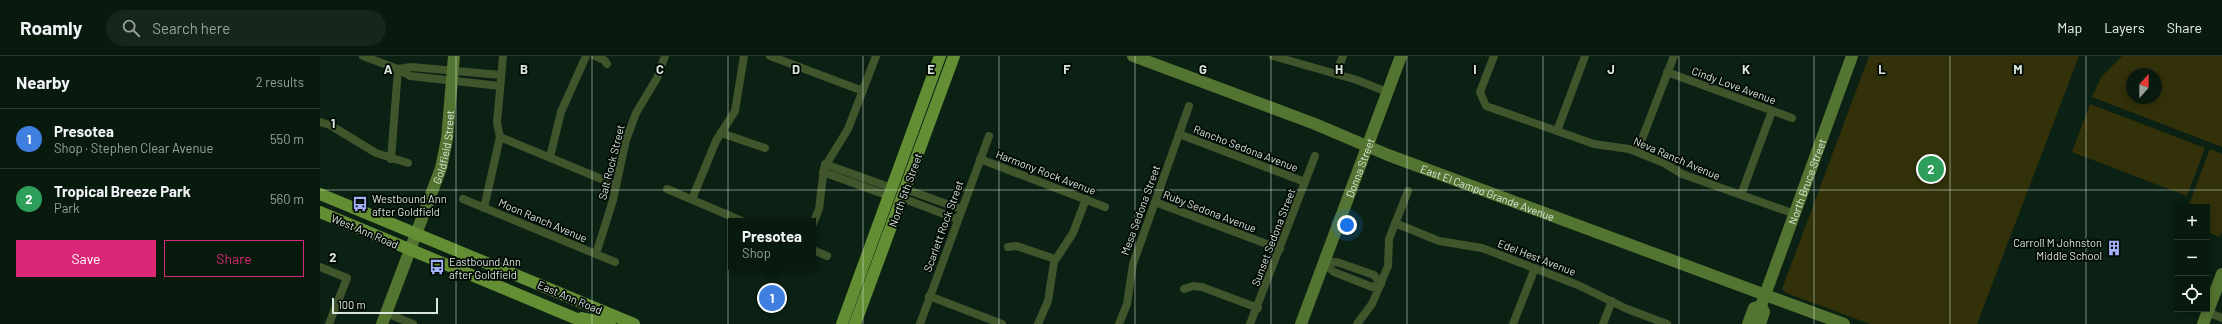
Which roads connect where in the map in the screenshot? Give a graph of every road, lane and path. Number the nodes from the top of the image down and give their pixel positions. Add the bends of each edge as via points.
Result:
1 (363, 56) edge
2 (454, 56) edge
3 (503, 56) edge
4 (586, 56) edge
5 (595, 56) edge
6 (665, 56) edge
7 (744, 56) edge
8 (770, 56) edge
9 (876, 56) edge
10 (940, 56) edge
11 (954, 56) edge
12 (1133, 56) edge
13 (1273, 56) edge
14 (1343, 56) edge
15 (1401, 56) edge
16 (1494, 56) edge
17 (1585, 56) edge
18 (1674, 56) edge
19 (1852, 56) edge
20 (607, 64) dead end
21 (398, 69) junction
22 (1667, 72) junction
23 (1336, 74) junction
24 (501, 75) junction
25 (452, 76) junction
26 (500, 86) junction
27 (863, 91) junction
28 (1387, 92) junction
29 (1189, 106) dead end
30 (1772, 111) junction
31 (1792, 118) dead end
32 (320, 122) edge
33 (1557, 131) junction
34 (721, 133) junction
35 (1179, 134) junction
36 (989, 136) dead end
37 (500, 137) junction
38 (1367, 146) junction
39 (765, 148) dead end
40 (905, 152) junction
41 (1637, 152) junction
42 (1315, 156) dead end
43 (550, 157) junction
44 (391, 159) junction
45 (980, 159) junction
46 (408, 163) dead end
47 (824, 168) junction
48 (1305, 182) junction
49 (616, 185) junction
50 (667, 189) dead end
51 (1408, 191) dead end
52 (891, 192) junction
53 (320, 194) edge
54 (903, 194) junction
55 (1741, 195) junction
56 (463, 199) dead end
57 (692, 199) junction
58 (1086, 199) junction
59 (1155, 202) junction
60 (1105, 207) dead end
61 (484, 208) junction
62 (961, 209) junction
63 (320, 212) edge
64 (1795, 214) junction
65 (735, 218) edge
66 (815, 218) edge
67 (957, 219) junction
68 (1395, 223) junction
69 (417, 234) junction
70 (887, 239) junction
71 (1008, 247) dead end
72 (1280, 249) junction
73 (410, 250) junction
74 (816, 251) edge
75 (596, 254) junction
76 (827, 256) dead end
77 (1055, 259) junction
78 (616, 262) dead end
79 (1323, 263) junction
80 (320, 267) edge
81 (1534, 268) junction
82 (2222, 274) edge
83 (1381, 284) junction
84 (1184, 289) dead end
85 (1766, 294) junction
86 (929, 296) junction
87 (1612, 301) junction
88 (1761, 306) junction
89 (2210, 307) edge
90 (1258, 308) junction
91 (2208, 312) joint
92 (569, 316) junction
93 (384, 318) edge
94 (2222, 318) edge
95 (614, 322) edge
96 (329, 324) edge
97 (413, 324) edge
98 (589, 324) edge
99 (634, 324) edge
100 (842, 324) edge
101 (855, 324) edge
102 (920, 324) edge
103 (1002, 324) edge
104 (1038, 324) edge
105 (1119, 324) edge
106 (1250, 324) edge
107 (1300, 324) edge
108 (1357, 324) edge
109 (1513, 324) edge
110 (1603, 324) edge
111 (1667, 324) edge
112 (1748, 324) edge
113 (1760, 324) edge
114 (1844, 324) edge
115 (2203, 324) edge

1 - 21 street
2 - 25 street, Goldfield Street
3 - 24 street
4 - 43 street via 561,112
5 - 20 street
6 - 49 street, Salt Rock Street via 657,78 636,113 626,140
7 - 34 street via 735,111
8 - 27 street
9 - 27 street
10 - 40 main road, North 5th Street
11 - 54 main road, North 5th Street
12 - 38 street, East El Campo Grande Avenue
13 - 23 street
14 - 23 street
15 - 28 street, Donna Street
16 - 33 street, Neva Ranch Avenue via 1480,92 1486,106
17 - 33 street
18 - 22 street
19 - 64 street, North Bruce Street
21 - 25 street via 410,76
21 - 44 street
22 - 30 street, Cindy Love Avenue
22 - 41 street
23 - 28 street
24 - 25 street
24 - 26 street
25 - 26 street
25 - 69 street, Goldfield Street via 447,139 441,168
26 - 37 street via 497,123
27 - 47 street via 848,129
28 - 38 street, Donna Street
29 - 35 street, Mesa Sedona Street
30 - 31 street, Cindy Love Avenue
30 - 55 street
32 - 44 street
33 - 41 street, Neva Ranch Avenue via 1594,144 1623,147
34 - 39 street
34 - 57 street
35 - 48 street, Rancho Sedona Avenue
35 - 59 street, Mesa Sedona Street
36 - 45 street, Scarlett Rock Street
37 - 43 street
37 - 61 street
38 - 79 street, Donna Street
38 - 85 street, East El Campo Grande Avenue
40 - 52 main road, North 5th Street
40 - 54 main road via 900,188
41 - 55 street, Neva Ranch Avenue via 1682,174
42 - 48 street, Sunset Sedona Street
43 - 49 street
44 - 46 street
45 - 58 street, Harmony Rock Avenue
45 - 62 street, Scarlett Rock Street
47 - 52 street
47 - 66 street via 819,209
48 - 72 street, Sunset Sedona Street
49 - 75 street, Salt Rock Street
50 - 57 street
51 - 68 street
52 - 70 main road
52 - 100 main road, North 5th Street
53 - 69 main road, West Ann Road
54 - 62 street
54 - 67 street
54 - 70 main road, North 5th Street
55 - 64 street, Neva Ranch Avenue
56 - 61 street, Moon Ranch Avenue
57 - 65 street
58 - 60 street, Harmony Rock Avenue
58 - 77 street via 1073,233
59 - 72 street, Ruby Sedona Avenue
59 - 105 street, Mesa Sedona Street via 1130,271 1127,304
61 - 75 street, Moon Ranch Avenue
62 - 67 street, Scarlett Rock Street
63 - 73 main road, West Ann Road
64 - 85 street, North Bruce Street
67 - 86 street, Scarlett Rock Street
68 - 81 street, Edel Hest Avenue via 1439,241 1482,248
68 - 83 street via 1388,239 1388,266
69 - 73 street, Goldfield Street
69 - 95 main road, East Ann Road
70 - 101 main road, North 5th Street
71 - 77 street via 1017,246
72 - 90 street, Sunset Sedona Street
73 - 92 main road, East Ann Road
73 - 93 street, Goldfield Street
74 - 76 street
75 - 78 street, Moon Ranch Avenue
77 - 104 street via 1048,301
79 - 83 street via 1337,262 1372,274
79 - 83 street via 1334,272 1372,287
79 - 107 street, Donna Street
80 - 96 street via 347,278
81 - 87 street, Edel Hest Avenue
81 - 109 street
82 - 89 street
83 - 108 street via 1372,304
84 - 90 street via 1202,287
85 - 88 street, North Bruce Street
85 - 114 street, East El Campo Grande Avenue
86 - 102 street, Scarlett Rock Street
86 - 103 street
87 - 110 street
87 - 111 street, Edel Hest Avenue
88 - 112 street, North Bruce Street via 1754,308
88 - 113 street, North Bruce Street via 1764,312
90 - 106 street, Sunset Sedona Street
91 - 94 street
91 - 115 street
92 - 95 main road
92 - 98 main road, East Ann Road
93 - 97 street
95 - 99 main road, East Ann Road

